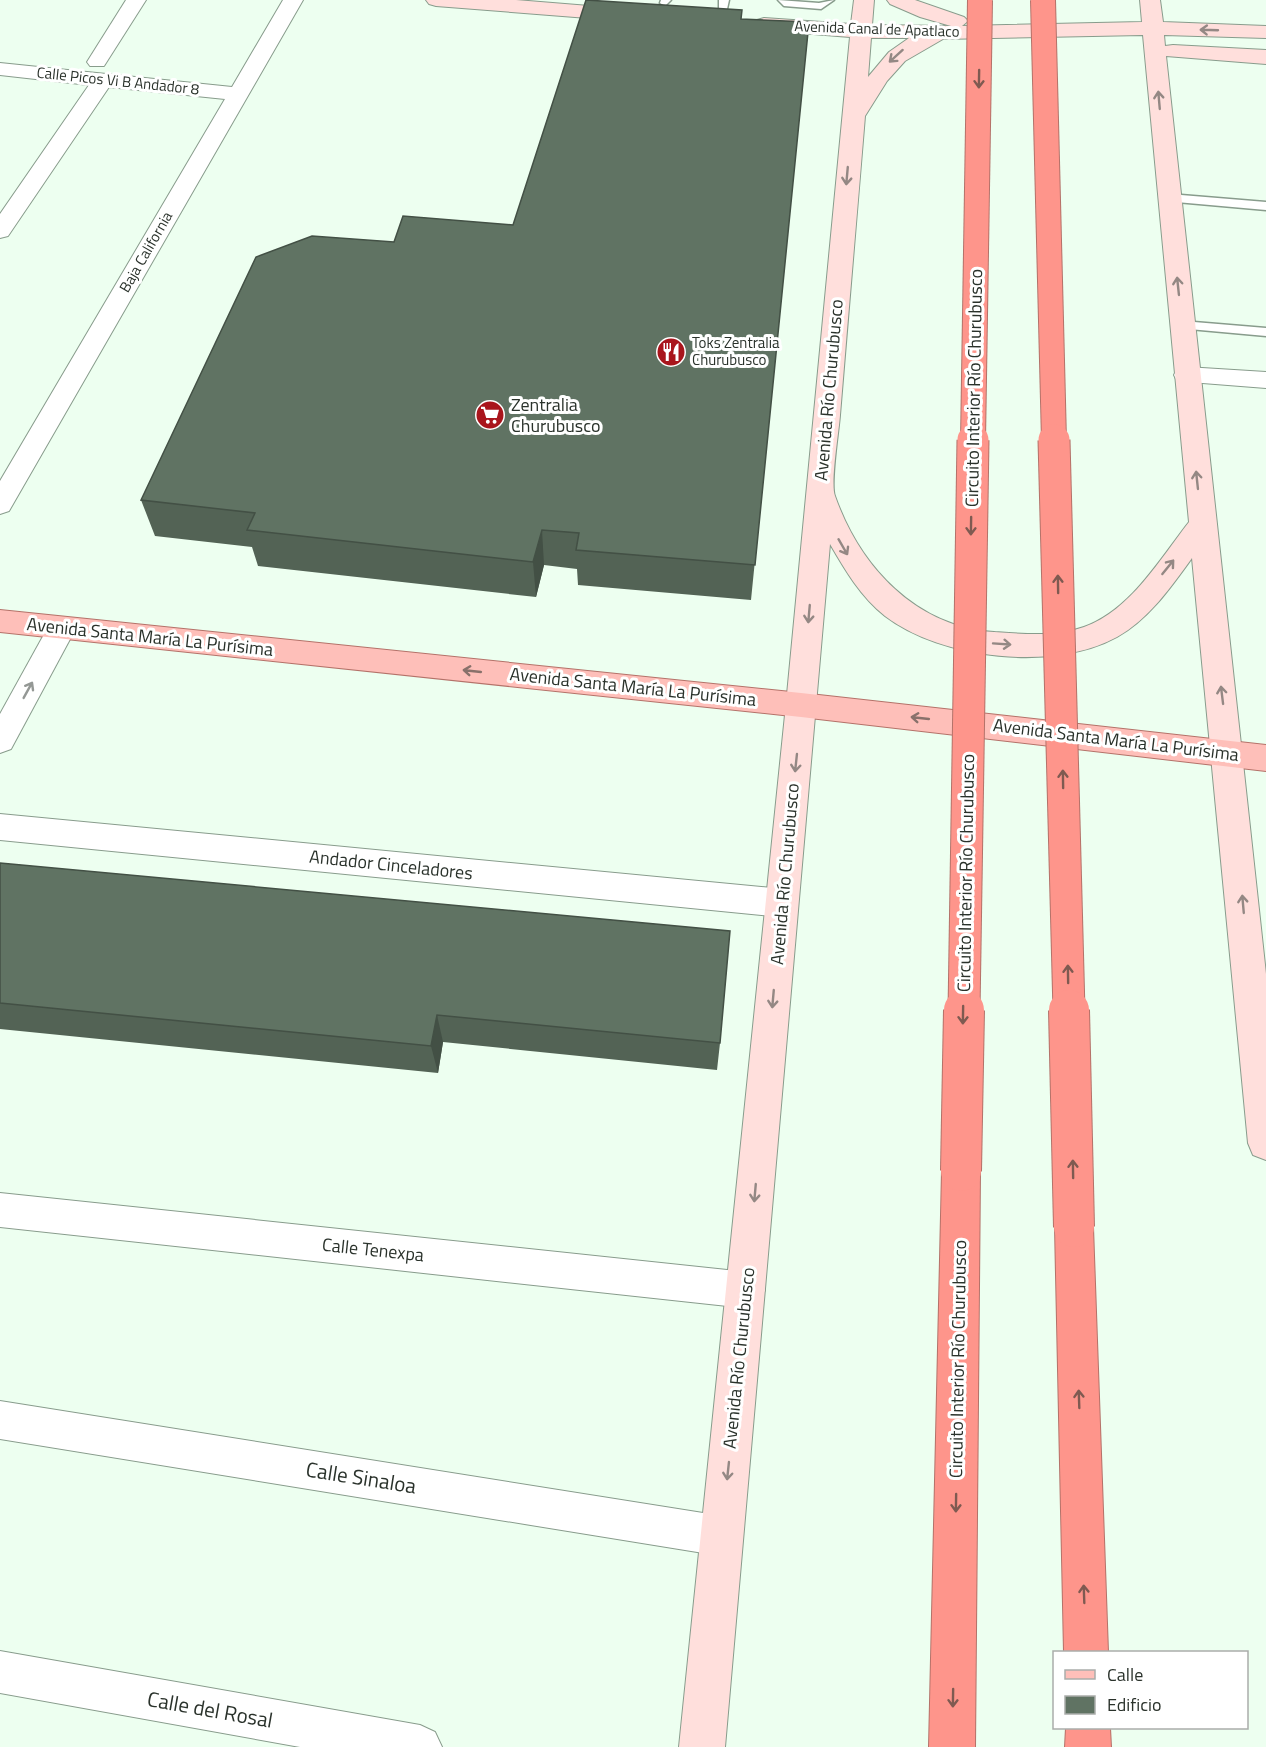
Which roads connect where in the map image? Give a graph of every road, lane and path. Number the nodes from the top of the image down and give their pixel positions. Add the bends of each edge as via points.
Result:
1 (136, 0) edge
2 (293, 0) edge
3 (436, 0) edge
4 (783, 0) edge
5 (829, 0) edge
6 (864, 0) edge
7 (897, 0) edge
8 (980, 0) edge
9 (1043, 0) edge
10 (668, 7) edge
11 (727, 14) edge
12 (1152, 25) edge
13 (860, 31) junction
14 (948, 32) junction
15 (1266, 32) edge
16 (1266, 57) edge
17 (0, 69) edge
18 (100, 71) junction
19 (237, 94) junction
20 (853, 118) junction
21 (1169, 198) junction
22 (1266, 206) edge
23 (0, 231) edge
24 (1182, 325) junction
25 (1266, 332) edge
26 (1186, 375) junction
27 (1266, 380) edge
28 (820, 493) junction
29 (0, 504) edge
30 (1202, 525) junction
31 (0, 621) edge
32 (62, 628) junction
33 (801, 705) junction
34 (0, 741) edge
35 (1228, 753) junction
36 (1266, 758) edge
37 (0, 827) edge
38 (782, 903) junction
39 (1256, 946) edge
40 (1266, 1143) edge
41 (0, 1210) edge
42 (746, 1290) junction
43 (0, 1420) edge
44 (722, 1536) junction
45 (1086, 1651) edge
46 (0, 1672) edge
47 (1088, 1729) edge
48 (420, 1747) edge
49 (702, 1747) edge
50 (952, 1747) edge
51 (1089, 1747) edge

1 - 18 street
2 - 19 street, Baja California
3 - 10 main road
4 - 5 lane via 821,6
6 - 13 main road, Avenida Río Churubusco
7 - 12 main road via 927,13 969,22
8 -> 50 highway, Circuito Interior Río Churubusco, bridge
45 -> 9 highway, bridge
11 - 13 main road, Avenida Canal de Apatlaco
12 - 14 main road, Avenida Canal de Apatlaco
15 -> 12 main road, Avenida Canal de Apatlaco
12 - 16 main road, Avenida Canal de Apatlaco
21 -> 12 main road
13 - 14 main road, Avenida Canal de Apatlaco
13 - 20 main road, Avenida Río Churubusco
14 -> 20 main road via 918,42 895,56
17 - 18 street, Calle Picos Vi B Andador 8
18 - 19 street, Calle Picos Vi B Andador 8
18 - 23 street
19 - 29 street, Baja California
20 -> 28 main road, Avenida Río Churubusco
21 - 22 lane
24 -> 21 main road
24 - 25 lane
24 - 26 main road
26 - 27 street
30 -> 26 main road
28 -> 30 main road via 850,559 888,603 936,630 990,643 1057,643 1105,630 1137,604
28 -> 33 main road, Avenida Río Churubusco
35 -> 30 main road
31 - 32 main road, Avenida Santa María La Purísima
33 -> 32 main road, Avenida Santa María La Purísima
34 -> 32 street
35 -> 33 main road, Avenida Santa María La Purísima
33 -> 38 main road, Avenida Río Churubusco
35 - 36 main road, Avenida Santa María La Purísima
39 -> 35 main road
37 - 38 street, Andador Cinceladores
38 -> 42 main road, Avenida Río Churubusco
39 - 40 main road
41 - 42 street, Calle Tenexpa
42 -> 44 main road, Avenida Río Churubusco
43 - 44 street, Calle Sinaloa
44 - 49 main road, Avenida Río Churubusco
46 - 48 street, Calle del Rosal
47 - 51 highway

